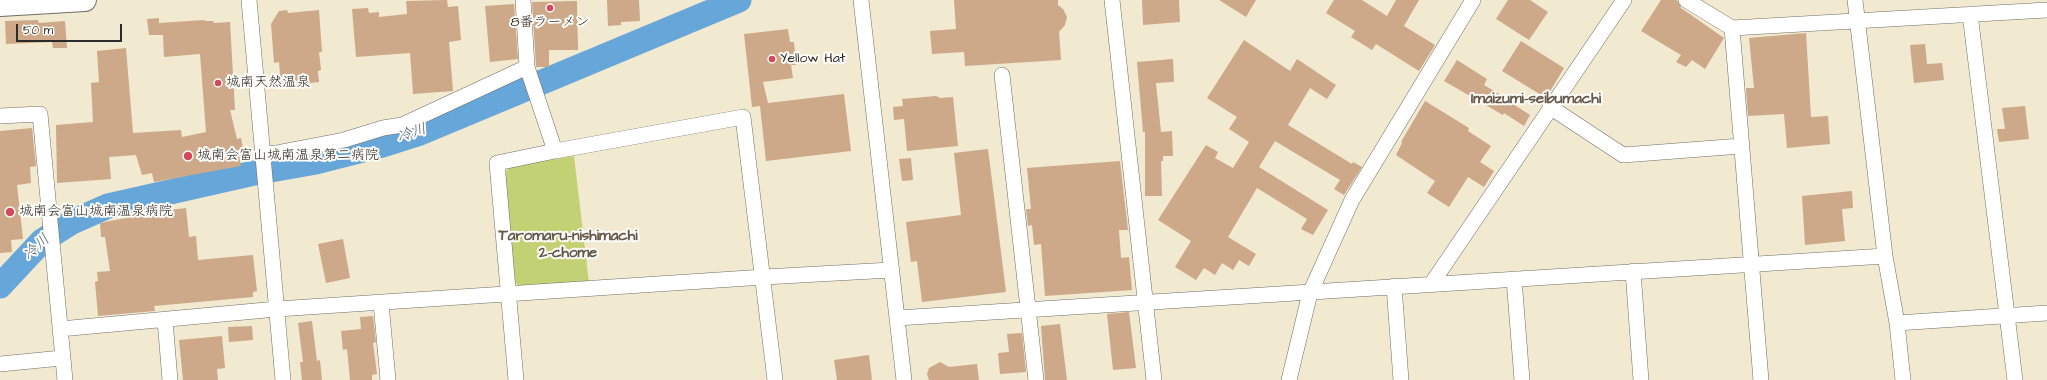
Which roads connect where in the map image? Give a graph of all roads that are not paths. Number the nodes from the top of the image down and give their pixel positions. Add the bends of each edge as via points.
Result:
1 (85, 0) edge
2 (249, 0) edge
3 (523, 0) edge
4 (861, 0) edge
5 (1112, 0) edge
6 (1473, 0) edge
7 (1624, 0) edge
8 (1686, 0) edge
9 (1855, 0) edge
10 (0, 5) edge
11 (2047, 10) edge
12 (1970, 14) junction
13 (1858, 21) junction
14 (1732, 28) junction
15 (527, 67) junction
16 (1002, 75) dead end
17 (1550, 107) junction
18 (0, 116) edge
19 (1741, 146) junction
20 (556, 151) junction
21 (263, 159) junction
22 (1885, 256) junction
23 (1752, 264) junction
24 (891, 270) junction
25 (1633, 271) junction
26 (764, 277) junction
27 (1514, 279) junction
28 (1432, 283) junction
29 (1394, 286) junction
30 (1310, 293) junction
31 (509, 294) junction
32 (1146, 302) junction
33 (381, 303) junction
34 (276, 309) junction
35 (1029, 310) junction
36 (2047, 313) edge
37 (2007, 315) junction
38 (897, 318) junction
39 (165, 320) junction
40 (1897, 323) junction
41 (60, 329) junction
42 (62, 358) junction
43 (0, 364) edge
44 (65, 380) edge
45 (170, 380) edge
46 (283, 380) edge
47 (388, 380) edge
48 (516, 380) edge
49 (775, 380) edge
50 (904, 380) edge
51 (1036, 380) edge
52 (1154, 380) edge
53 (1289, 380) edge
54 (1401, 380) edge
55 (1522, 380) edge
56 (1641, 380) edge
57 (1761, 380) edge
58 (1903, 380) edge
59 (2015, 380) edge

1 - 10 highway
2 - 21 street
3 - 15 street
4 - 24 street
5 - 32 street
6 - 30 street via 1352,200
7 - 17 street
8 - 14 street
9 - 13 street
11 - 12 street
12 - 13 street
12 - 37 street
13 - 14 street
13 - 22 street
14 - 19 street
15 - 20 street
15 - 21 street via 402,125 344,140 276,153
16 - 35 street
17 - 19 street via 1623,155
17 - 28 street
18 - 41 street via 40,114
19 - 23 street
20 - 26 street via 743,117
20 - 31 street via 497,163
21 - 34 street
22 - 23 street
22 - 40 street
23 - 25 street
23 - 57 street
24 - 26 street
24 - 38 street
25 - 27 street
25 - 56 street
26 - 31 street
26 - 49 street
27 - 28 street
27 - 55 street
28 - 29 street
29 - 30 street
29 - 54 street
30 - 32 street
30 - 53 street
31 - 33 street
31 - 48 street
32 - 35 street
32 - 52 street
33 - 34 street
33 - 47 street
34 - 39 street
34 - 46 street
35 - 38 street
35 - 51 street
36 - 37 street
37 - 40 street
37 - 59 street
38 - 50 street
39 - 41 street
39 - 45 street
40 - 58 street
41 - 42 street
42 - 43 street
42 - 44 street

